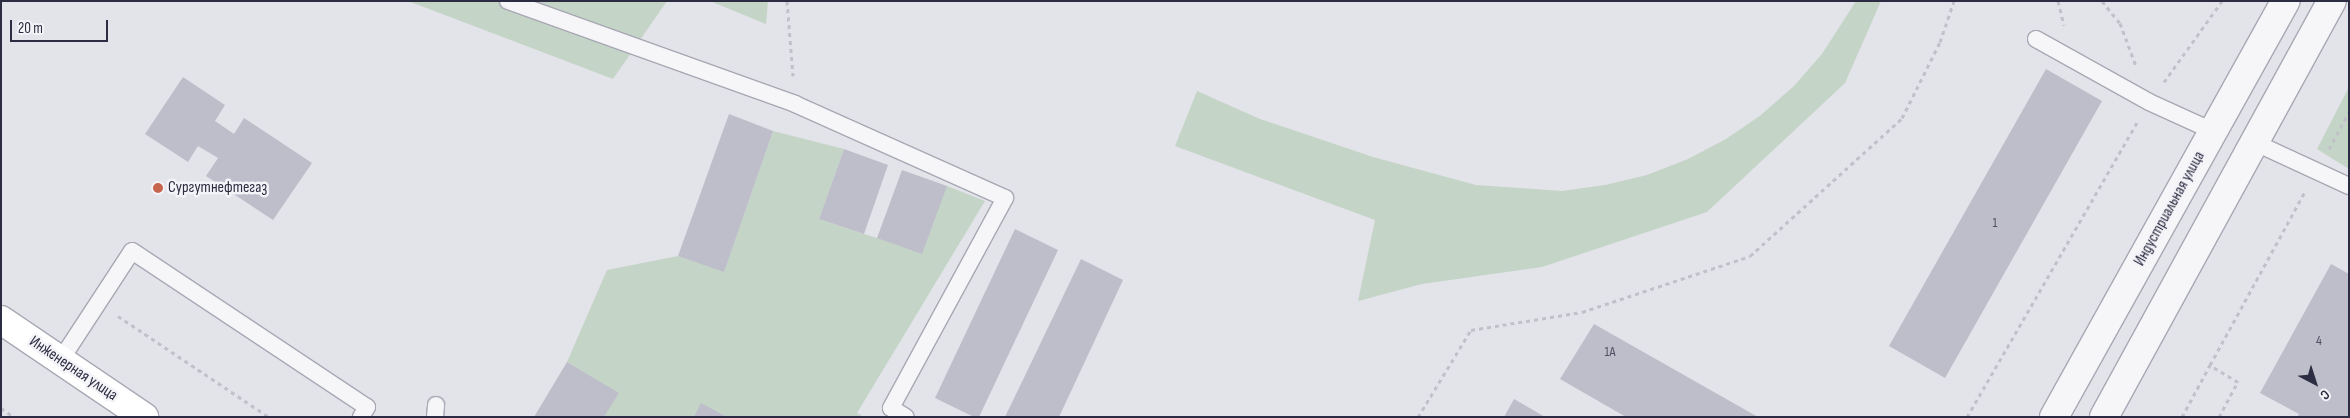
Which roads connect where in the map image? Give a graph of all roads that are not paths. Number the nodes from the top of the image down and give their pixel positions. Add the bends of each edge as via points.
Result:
1 (508, 1) edge
2 (2286, 1) edge
3 (2332, 1) edge
4 (2036, 39) dead end
5 (2213, 131) junction
6 (2256, 143) junction
7 (2349, 186) edge
8 (1, 320) edge
9 (60, 361) junction
10 (144, 417) edge
11 (361, 417) edge
12 (906, 417) edge
13 (2054, 417) edge
14 (2104, 417) edge

1 - 12 lane via 795,104 1005,198 891,408
2 - 5 street, Индустриальная улица
3 - 6 street
4 - 5 lane via 2149,102
5 - 13 street, Индустриальная улица
6 - 7 lane
6 - 14 street
8 - 9 main road, Инженерная улица
9 - 10 main road, Инженерная улица
9 - 11 lane via 132,251 367,407

